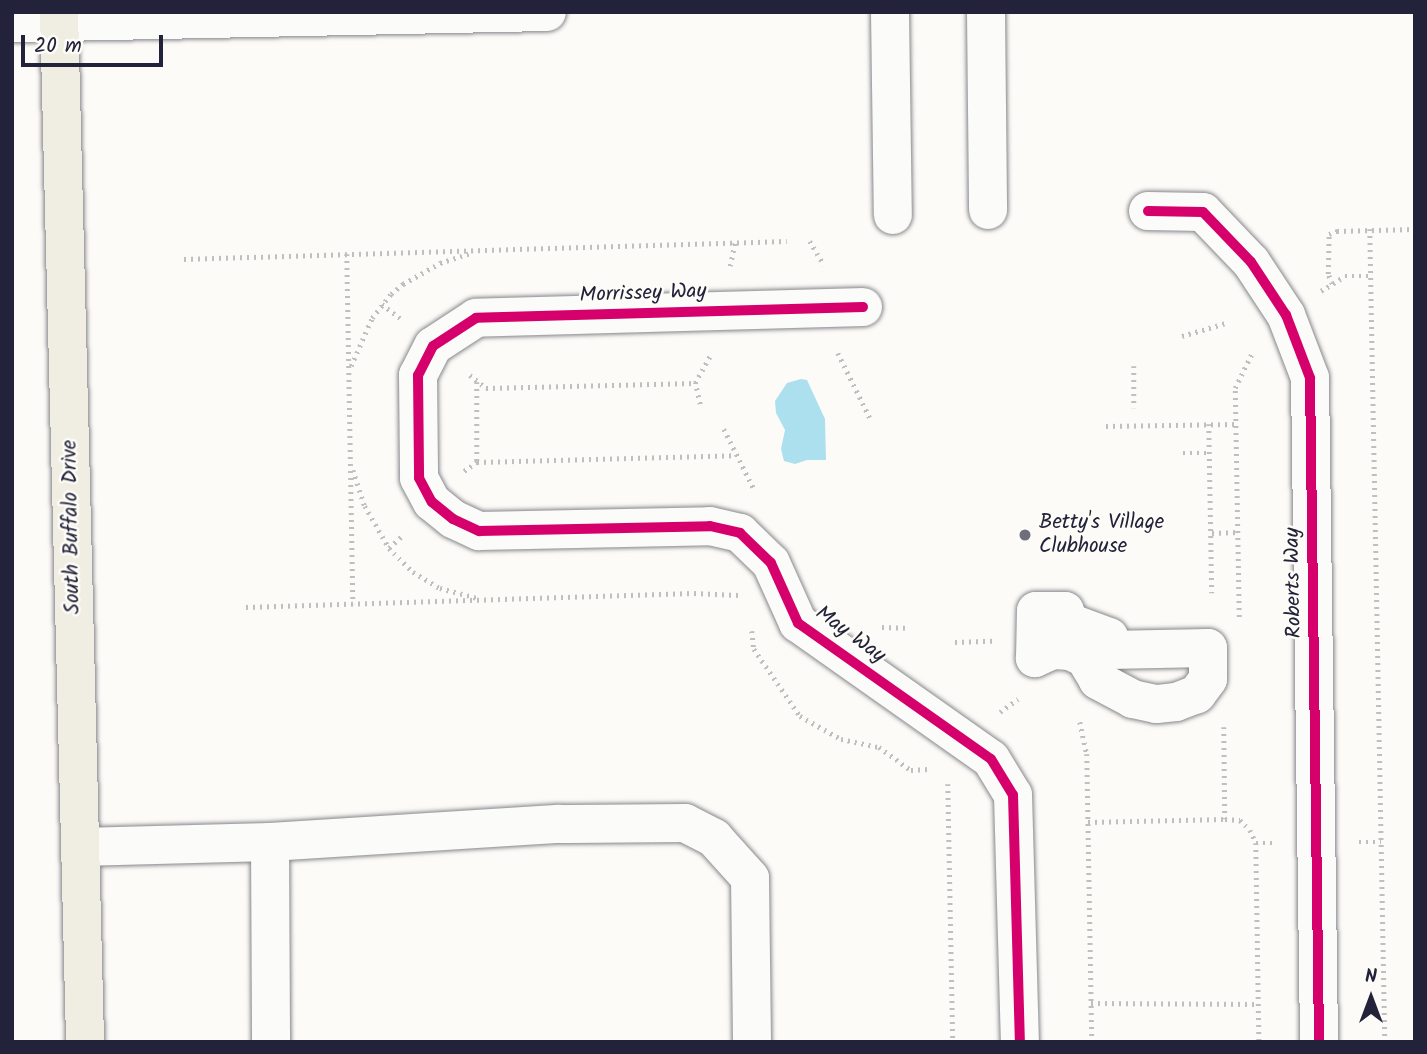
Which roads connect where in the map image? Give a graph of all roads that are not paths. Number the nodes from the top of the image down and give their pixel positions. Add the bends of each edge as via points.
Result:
1 (547, 12) edge
2 (890, 12) edge
3 (986, 12) edge
4 (59, 18) edge
5 (12, 23) edge
6 (988, 210) dead end
7 (1148, 211) dead end
8 (893, 215) dead end
9 (863, 307) dead end
10 (432, 502) joint
11 (270, 842) junction
12 (80, 847) junction
13 (85, 1042) edge
14 (271, 1042) edge
15 (752, 1042) edge
16 (1020, 1042) edge
17 (1319, 1042) edge

1 - 4 street
2 - 8 street
3 - 6 street
4 - 5 street
4 - 12 main road, South Buffalo Drive
7 - 17 street, Roberts Way via 1203,212 1251,262 1286,315 1310,378
9 - 10 street, Morrissey Way via 475,318 421,336 419,478
10 - 16 street, May Way via 479,531 710,526 740,533 771,563 798,623 992,759 1013,795
11 - 12 street
11 - 14 street
11 - 15 street via 559,824 685,823 714,838 750,878
12 - 13 main road, South Buffalo Drive

